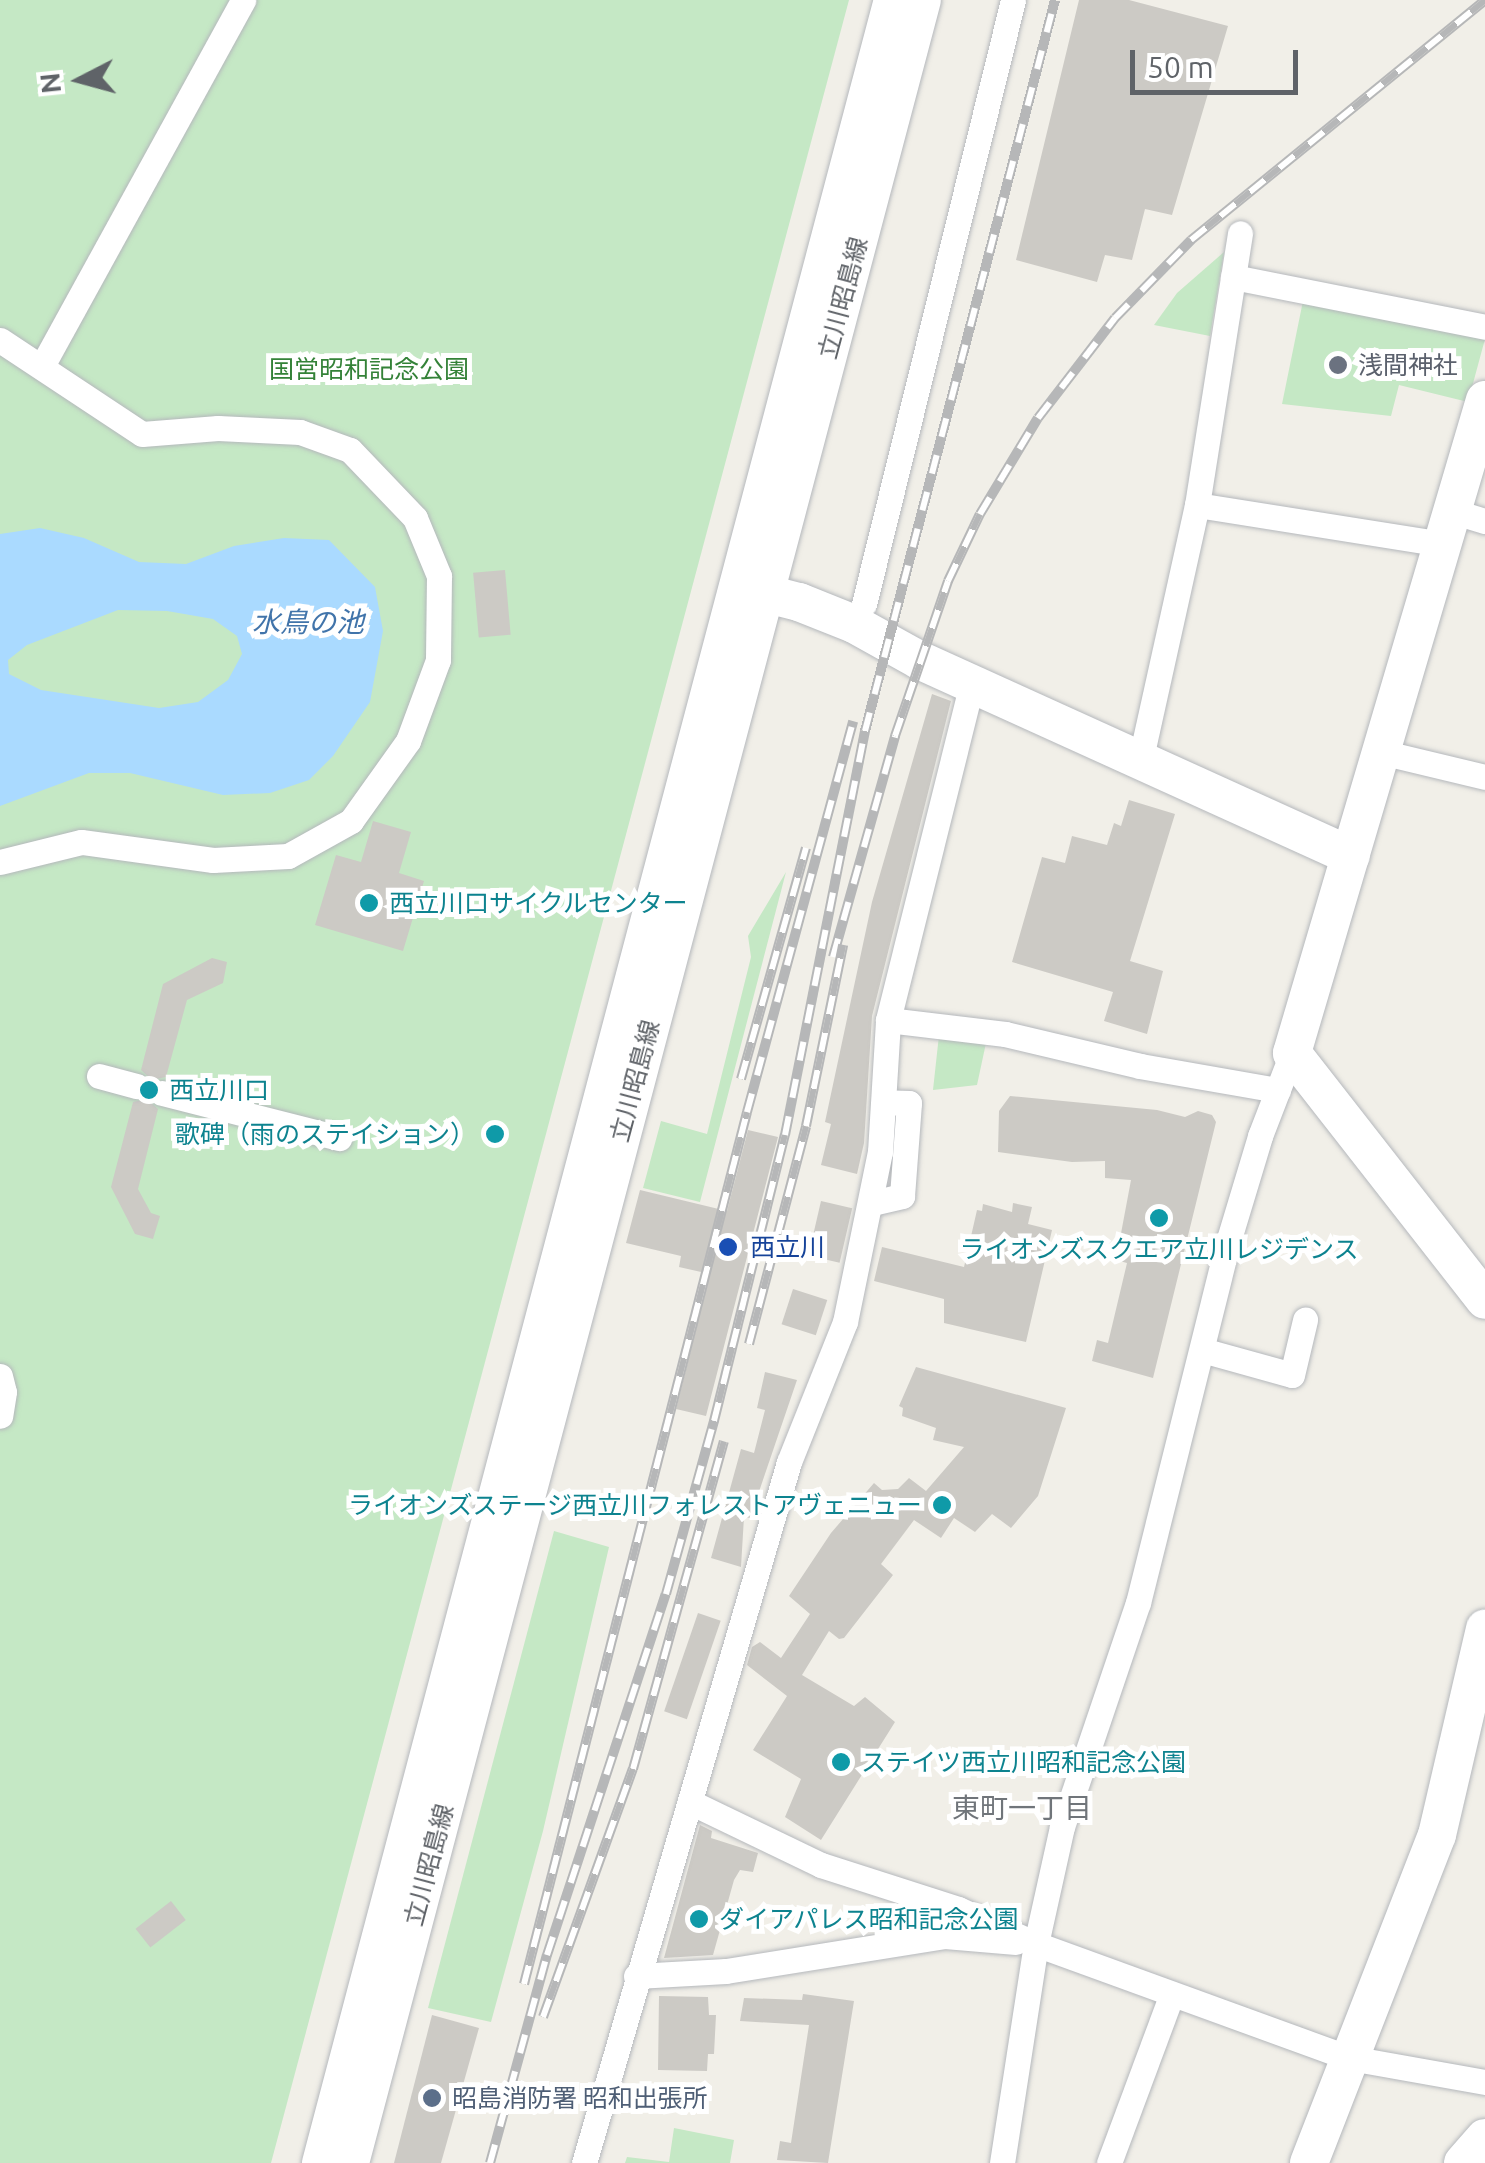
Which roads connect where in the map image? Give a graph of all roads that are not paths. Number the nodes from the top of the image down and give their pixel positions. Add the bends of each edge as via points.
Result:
1 (244, 0) edge
2 (893, 0) edge
3 (922, 0) edge
4 (1012, 0) edge
5 (1240, 234) dead end
6 (1233, 278) junction
7 (1485, 327) edge
8 (0, 340) edge
9 (42, 366) junction
10 (1485, 400) edge
11 (1196, 505) junction
12 (1460, 526) edge
13 (751, 590) junction
14 (864, 604) dead end
15 (972, 684) junction
16 (1381, 752) junction
17 (1140, 762) junction
18 (1485, 777) edge
19 (1351, 856) junction
20 (0, 862) edge
21 (888, 1020) junction
22 (1292, 1053) junction
23 (99, 1076) dead end
24 (1278, 1090) junction
25 (339, 1138) dead end
26 (1485, 1300) edge
27 (1305, 1320) dead end
28 (1202, 1350) junction
29 (0, 1376) edge
30 (0, 1416) edge
31 (1485, 1628) edge
32 (690, 1802) junction
33 (1036, 1944) junction
34 (636, 1976) junction
35 (1172, 1994) junction
36 (1350, 2058) junction
37 (1485, 2082) edge
38 (1485, 2138) edge
39 (321, 2163) edge
40 (350, 2163) edge
41 (584, 2163) edge
42 (1002, 2163) edge
43 (1109, 2163) edge
44 (1309, 2163) edge
45 (1463, 2163) edge

1 - 9 street
2 - 13 main road, 立川昭島線
3 - 13 main road, 立川昭島線
4 - 14 street
5 - 6 street
6 - 7 street
6 - 11 street
8 - 9 street
9 - 20 street via 142,434 218,428 300,432 350,450 415,518 438,576 438,660 408,741 351,820 288,856 214,860 81,842
10 - 12 main road
11 - 12 street
11 - 17 street
12 - 16 main road
13 - 15 main road via 854,624
13 - 39 main road, 立川昭島線
13 - 40 main road, 立川昭島線
15 - 17 main road
15 - 21 street
16 - 18 street
16 - 19 main road
17 - 19 main road
19 - 22 main road
21 - 24 street via 1005,1034
21 - 32 street via 872,1203 845,1322 789,1462
22 - 24 street
22 - 26 main road
23 - 25 street
24 - 28 street
27 - 28 street via 1292,1375
28 - 33 street via 1166,1504 1062,1827
29 - 30 street
31 - 36 main road via 1437,1835
32 - 33 street via 821,1865 958,1908
32 - 34 street
33 - 34 street via 945,1936 726,1970
33 - 35 street
33 - 42 street
34 - 41 street
35 - 36 street
35 - 43 street
36 - 37 street
36 - 44 main road
38 - 45 main road

